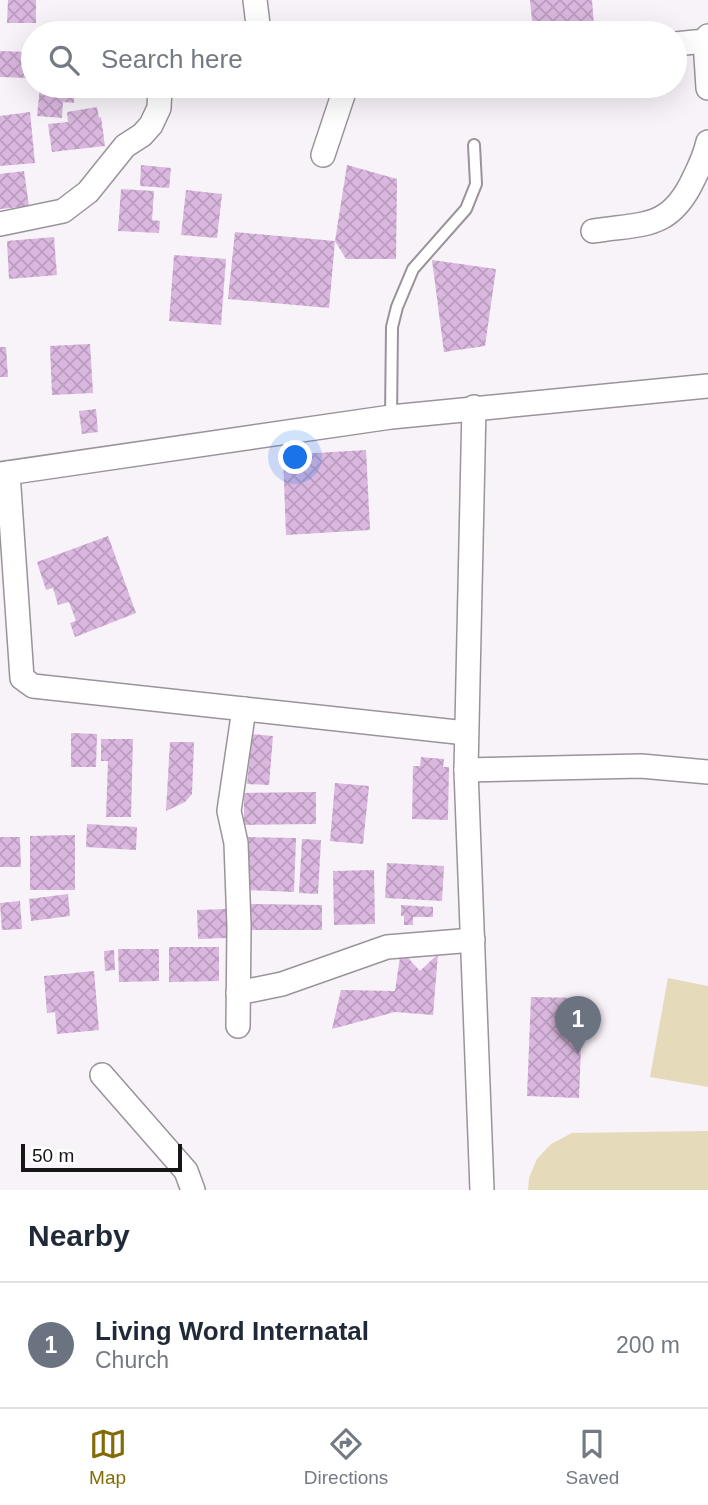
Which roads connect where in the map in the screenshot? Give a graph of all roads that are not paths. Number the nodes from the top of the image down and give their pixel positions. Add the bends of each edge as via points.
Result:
1 (255, 0) edge
2 (258, 21) edge
3 (706, 39) edge
4 (687, 42) edge
5 (708, 88) edge
6 (159, 98) edge
7 (342, 98) edge
8 (708, 142) edge
9 (474, 145) dead end
10 (323, 155) dead end
11 (0, 224) edge
12 (593, 231) dead end
13 (708, 386) edge
14 (474, 407) junction
15 (391, 417) junction
16 (4, 473) edge
17 (11, 665) edge
18 (244, 709) junction
19 (466, 733) junction
20 (466, 770) junction
21 (708, 772) edge
22 (472, 940) junction
23 (239, 993) junction
24 (238, 1026) dead end
25 (102, 1075) dead end
26 (193, 1190) edge
27 (482, 1190) edge

1 - 2 street
3 - 4 street
3 - 5 street
6 - 11 street via 151,125 125,146 88,192 63,211
7 - 10 street
8 - 12 street via 684,200 670,214
9 - 15 lane via 476,184 466,209 413,269 397,307 392,327
13 - 14 street
14 - 15 street
14 - 19 street
15 - 16 street
16 - 17 street
17 - 18 street via 33,686
18 - 19 street
18 - 23 street via 229,811 236,843
19 - 20 street
20 - 21 street via 641,766
20 - 22 street
22 - 23 street via 387,947 282,984
22 - 27 street
23 - 24 street
25 - 26 street via 186,1171

